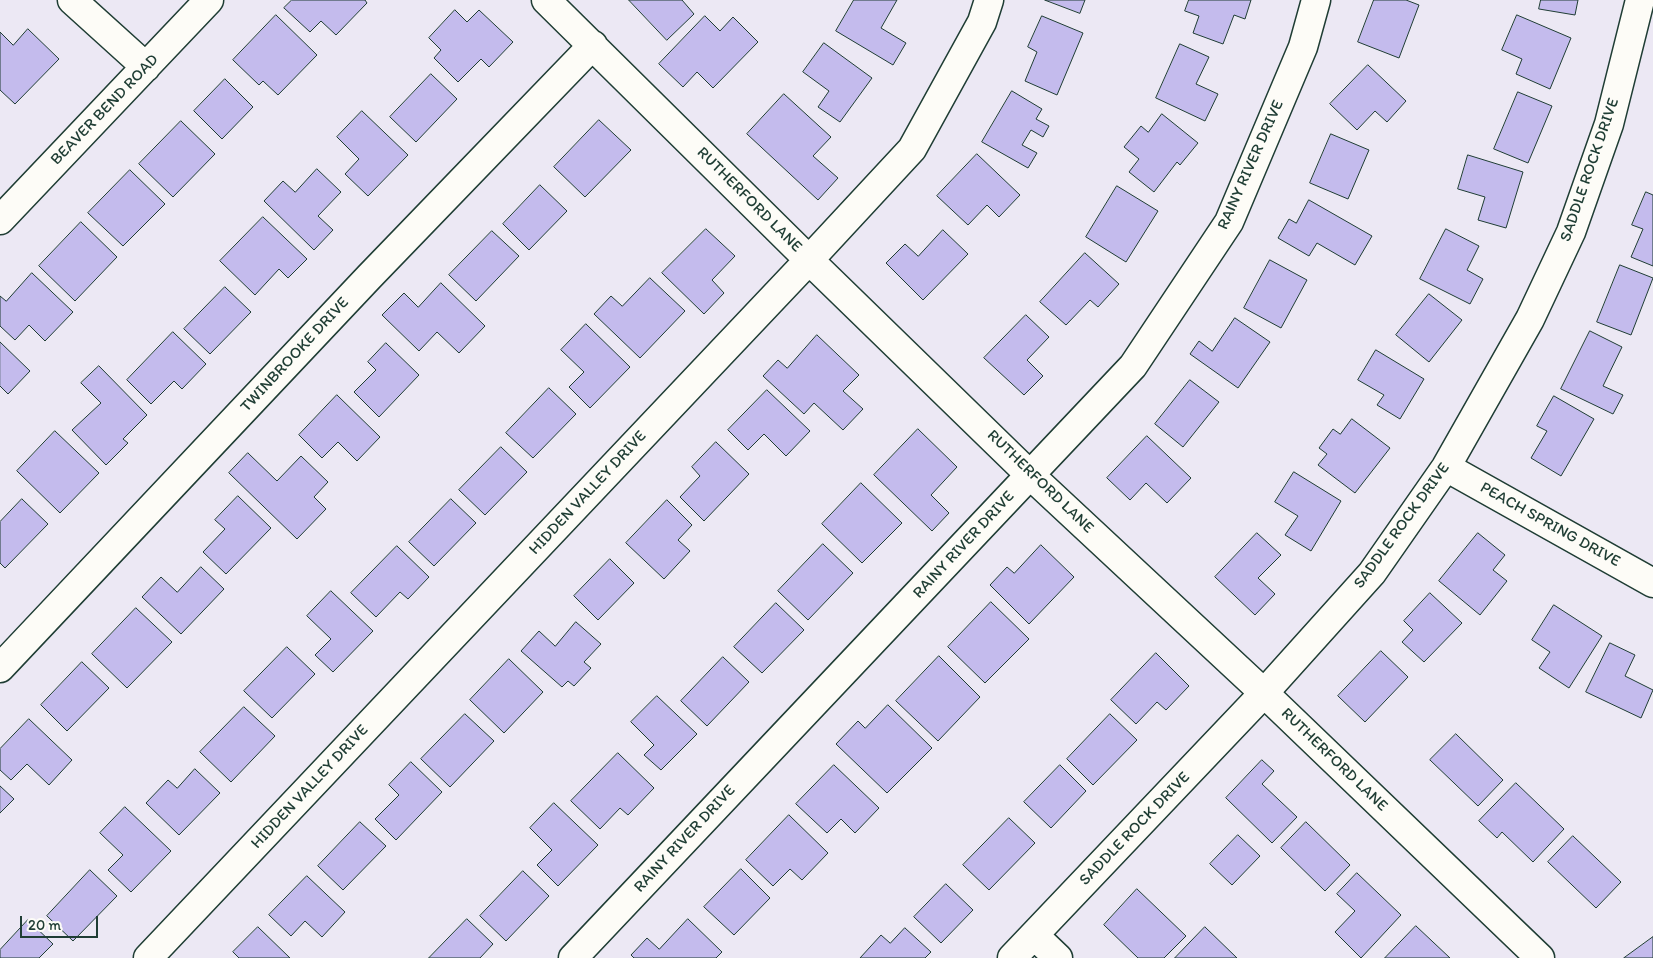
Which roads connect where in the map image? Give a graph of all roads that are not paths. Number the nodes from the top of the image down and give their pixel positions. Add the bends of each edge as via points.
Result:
1 (72, 0) edge
2 (209, 0) edge
3 (546, 0) edge
4 (989, 0) edge
5 (1316, 0) edge
6 (1640, 0) edge
7 (593, 45) junction
8 (146, 67) junction
9 (0, 220) edge
10 (809, 260) junction
11 (1446, 467) junction
12 (1030, 474) junction
13 (1653, 584) edge
14 (0, 668) edge
15 (1264, 694) junction
16 (1034, 935) junction
17 (148, 958) edge
18 (573, 958) edge
19 (1012, 958) edge
20 (1058, 958) edge
21 (1540, 958) edge

1 - 8 street
2 - 8 street, BEAVER BEND ROAD
3 - 7 street, RUTHERFORD LANE
4 - 10 street, HIDDEN VALLEY DRIVE via 982,22 912,149
5 - 12 street, RAINY RIVER DRIVE via 1303,46 1229,222 1133,366
6 - 11 street, SADDLE ROCK DRIVE via 1609,124 1571,232 1530,319
7 - 10 street, RUTHERFORD LANE
7 - 14 street, TWINBROOKE DRIVE
8 - 9 street, BEAVER BEND ROAD
10 - 12 street, RUTHERFORD LANE
10 - 17 street, HIDDEN VALLEY DRIVE
11 - 13 street, PEACH SPRING DRIVE
11 - 15 street, SADDLE ROCK DRIVE via 1372,574
12 - 15 street, RUTHERFORD LANE
12 - 18 street, RAINY RIVER DRIVE
15 - 16 street, SADDLE ROCK DRIVE
15 - 21 street, RUTHERFORD LANE
16 - 19 street, SADDLE ROCK DRIVE
16 - 20 street

